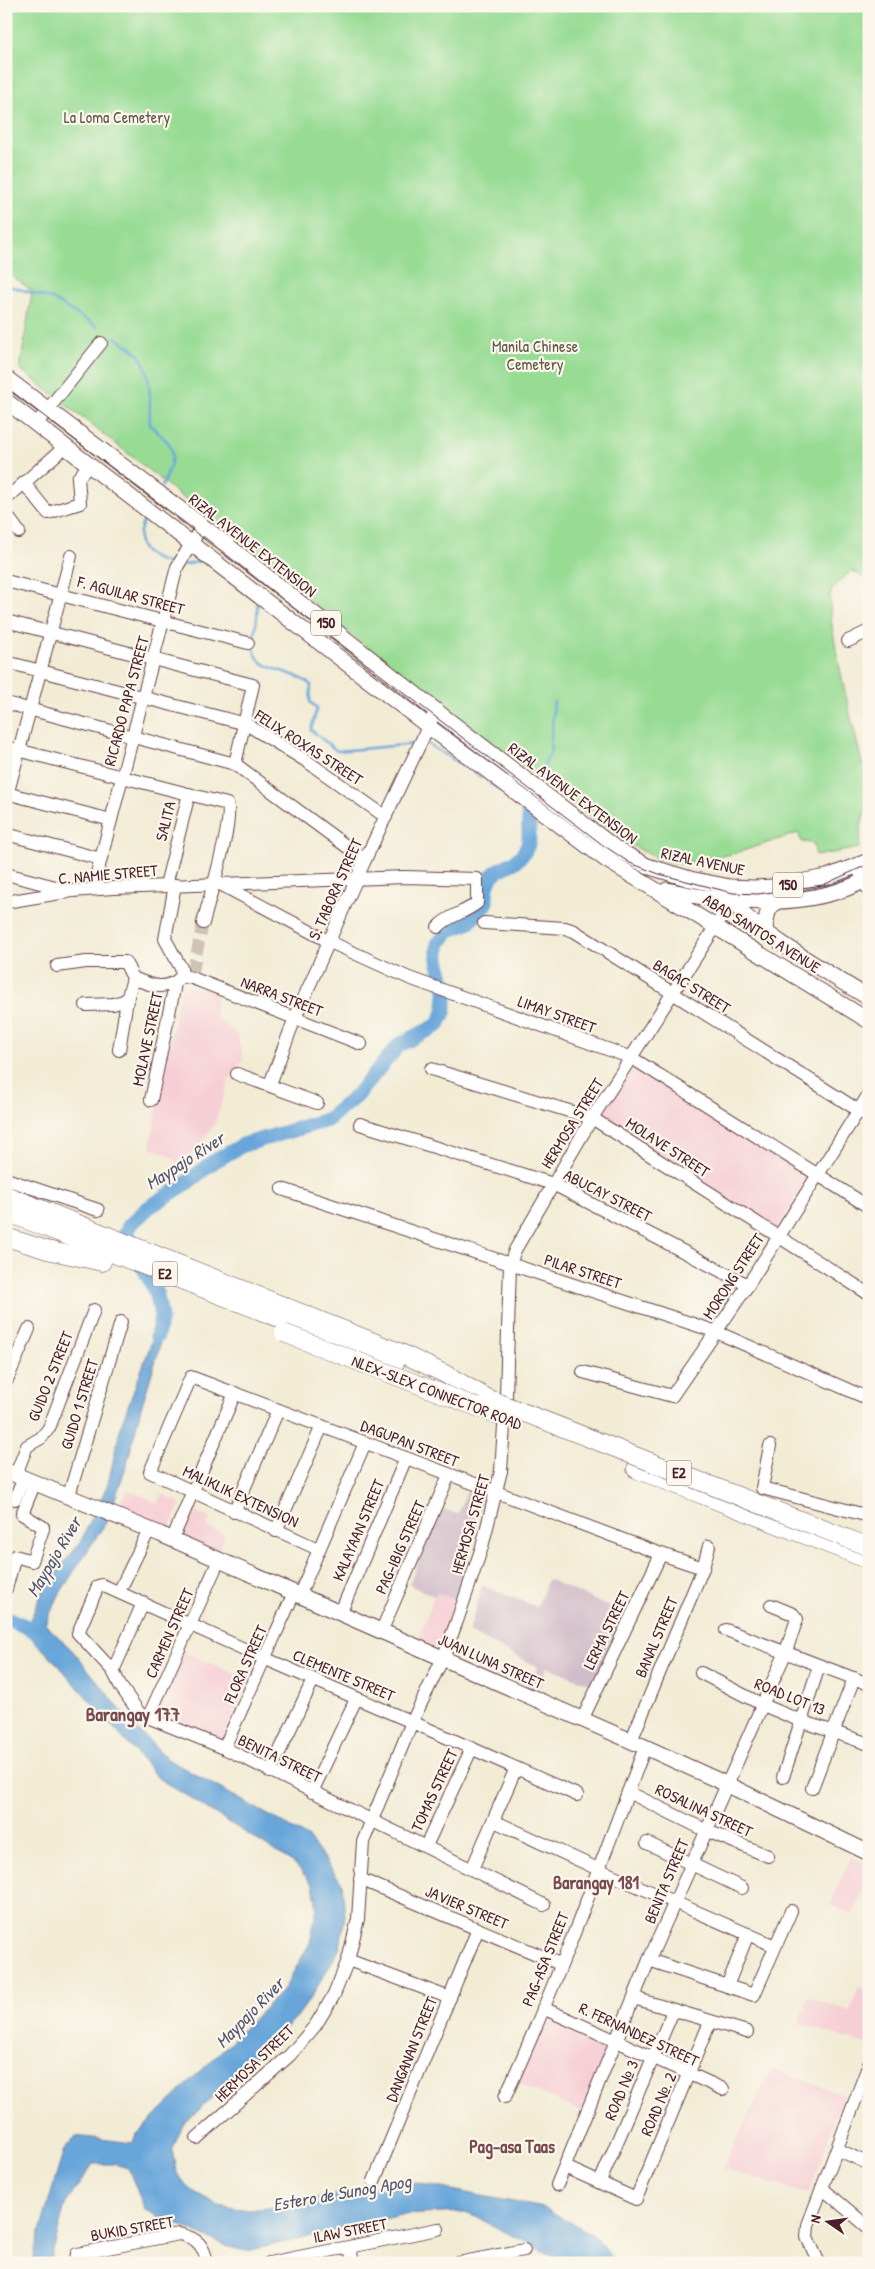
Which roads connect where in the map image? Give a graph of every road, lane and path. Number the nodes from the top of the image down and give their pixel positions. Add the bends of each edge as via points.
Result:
1 (101, 343) dead end
2 (6, 378) edge
3 (6, 401) edge
4 (48, 409) junction
5 (37, 423) junction
6 (66, 446) junction
7 (90, 464) junction
8 (24, 483) junction
9 (6, 499) edge
10 (6, 514) edge
11 (202, 526) junction
12 (19, 532) dead end
13 (192, 542) junction
14 (71, 556) dead end
15 (6, 581) edge
16 (61, 593) junction
17 (164, 620) junction
18 (6, 621) edge
19 (869, 631) edge
20 (51, 633) junction
21 (848, 641) dead end
22 (248, 643) dead end
23 (153, 660) junction
24 (6, 662) edge
25 (40, 670) junction
26 (143, 697) junction
27 (6, 703) edge
28 (30, 710) junction
29 (436, 710) junction
30 (246, 724) junction
31 (426, 732) junction
32 (133, 737) junction
33 (6, 747) edge
34 (20, 750) junction
35 (235, 764) junction
36 (122, 777) junction
37 (188, 794) junction
38 (7, 795) edge
39 (386, 817) junction
40 (111, 820) junction
41 (6, 834) edge
42 (101, 859) junction
43 (365, 860) junction
44 (863, 864) edge
45 (647, 866) joint
46 (6, 874) edge
47 (635, 878) junction
48 (358, 879) junction
49 (216, 883) junction
50 (867, 883) edge
51 (170, 885) junction
52 (93, 889) junction
53 (72, 891) junction
54 (731, 894) junction
55 (777, 901) junction
56 (6, 902) edge
57 (203, 923) tunnel mouth
58 (484, 923) dead end
59 (715, 925) junction
60 (438, 927) dead end
61 (767, 933) junction
62 (330, 942) junction
63 (57, 966) dead end
64 (185, 977) junction
65 (133, 978) junction
66 (673, 992) junction
67 (869, 998) edge
68 (127, 1000) junction
69 (86, 1005) dead end
70 (295, 1018) junction
71 (869, 1021) edge
72 (361, 1044) dead end
73 (119, 1050) dead end
74 (632, 1058) junction
75 (431, 1069) dead end
76 (237, 1074) dead end
77 (270, 1084) junction
78 (869, 1094) edge
79 (151, 1100) dead end
80 (317, 1102) dead end
81 (864, 1114) edge
82 (592, 1118) junction
83 (360, 1124) dead end
84 (818, 1175) junction
85 (6, 1179) edge
86 (553, 1184) junction
87 (282, 1189) dead end
88 (6, 1195) edge
89 (869, 1207) edge
90 (98, 1210) dead end
91 (6, 1212) edge
92 (6, 1224) edge
93 (6, 1237) edge
94 (778, 1237) junction
95 (102, 1262) junction
96 (510, 1264) junction
97 (748, 1286) junction
98 (869, 1294) edge
99 (94, 1310) dead end
100 (120, 1322) dead end
101 (29, 1329) dead end
102 (717, 1332) junction
103 (583, 1372) dead end
104 (6, 1382) edge
105 (234, 1393) junction
106 (869, 1398) edge
107 (489, 1399) junction
108 (278, 1410) junction
109 (322, 1426) junction
110 (365, 1443) junction
111 (770, 1446) dead end
112 (406, 1458) junction
113 (150, 1472) joint
114 (450, 1475) junction
115 (20, 1476) edge
116 (192, 1492) junction
117 (496, 1492) junction
118 (69, 1495) junction
119 (15, 1499) dead end
120 (234, 1512) junction
121 (869, 1516) edge
122 (149, 1530) junction
123 (276, 1532) junction
124 (172, 1540) junction
125 (709, 1546) dead end
126 (869, 1547) edge
127 (318, 1549) junction
128 (661, 1554) junction
129 (10, 1555) edge
130 (219, 1560) junction
131 (869, 1560) edge
132 (703, 1568) junction
133 (99, 1584) joint
134 (6, 1589) edge
135 (119, 1592) junction
136 (296, 1595) junction
137 (143, 1603) junction
138 (771, 1605) dead end
139 (340, 1614) junction
140 (192, 1625) junction
141 (726, 1630) dead end
142 (381, 1632) junction
143 (785, 1654) junction
144 (443, 1658) junction
145 (266, 1659) junction
146 (819, 1666) junction
147 (113, 1671) junction
148 (701, 1673) dead end
149 (854, 1678) junction
150 (313, 1680) junction
151 (869, 1684) edge
152 (356, 1699) junction
153 (763, 1705) junction
154 (148, 1718) junction
155 (582, 1720) junction
156 (801, 1721) junction
157 (412, 1722) junction
158 (834, 1731) junction
159 (868, 1741) edge
160 (638, 1744) junction
161 (224, 1748) junction
162 (472, 1748) junction
163 (516, 1768) junction
164 (270, 1772) junction
165 (783, 1777) dead end
166 (726, 1784) junction
167 (812, 1788) dead end
168 (312, 1792) junction
169 (628, 1792) junction
170 (577, 1795) dead end
171 (370, 1821) junction
172 (494, 1821) junction
173 (705, 1830) junction
174 (647, 1843) dead end
175 (426, 1846) junction
176 (869, 1853) edge
177 (768, 1856) dead end
178 (691, 1864) junction
179 (472, 1869) junction
180 (598, 1869) junction
181 (360, 1880) junction
182 (742, 1888) dead end
183 (676, 1902) junction
184 (544, 1905) dead end
185 (791, 1911) dead end
186 (478, 1929) junction
187 (748, 1934) junction
188 (776, 1946) junction
189 (348, 1960) junction
190 (649, 1960) junction
191 (560, 1964) junction
192 (727, 1986) junction
193 (450, 1998) junction
194 (634, 1998) junction
195 (543, 2008) junction
196 (673, 2011) junction
197 (710, 2022) junction
198 (748, 2032) dead end
199 (617, 2042) junction
200 (652, 2059) junction
201 (869, 2064) edge
202 (688, 2075) junction
203 (723, 2090) dead end
204 (864, 2092) edge
205 (504, 2097) dead end
206 (197, 2138) dead end
207 (837, 2149) junction
208 (869, 2164) edge
209 (565, 2167) junction
210 (374, 2181) dead end
211 (600, 2182) junction
212 (557, 2185) dead end
213 (822, 2188) junction
214 (869, 2228) edge
215 (438, 2229) dead end
216 (350, 2247) junction
217 (524, 2250) dead end
218 (76, 2259) edge
219 (207, 2263) edge
220 (269, 2263) edge
221 (353, 2263) edge
222 (458, 2263) edge
223 (819, 2263) edge

1 - 4 street
2 - 4 main road, RIZAL AVENUE EXTENSION / 150
3 - 5 main road, RIZAL AVENUE EXTENSION / 150
4 - 5 street
4 - 11 main road, RIZAL AVENUE EXTENSION / 150
5 - 6 main road, RIZAL AVENUE EXTENSION / 150
6 - 7 main road, RIZAL AVENUE EXTENSION / 150
6 - 8 street
7 - 8 street via 78,478 80,503 48,513
7 - 13 main road, RIZAL AVENUE EXTENSION / 150
8 - 9 street
10 - 12 street
11 - 13 street, RICARDO PAPA STREET
11 - 29 main road, RIZAL AVENUE EXTENSION / 150
13 - 17 street, RICARDO PAPA STREET via 178,568
13 - 31 main road, RIZAL AVENUE EXTENSION / 150
14 - 16 street
15 - 16 street, F. AGUILAR STREET
16 - 17 street, F. AGUILAR STREET
16 - 20 street
17 - 22 street, F. AGUILAR STREET
17 - 23 street, RICARDO PAPA STREET
18 - 20 street
19 - 21 street
20 - 23 street
20 - 25 street
23 - 26 street, RICARDO PAPA STREET
23 - 30 street via 254,686
24 - 25 street, FELIX ROXAS STREET
25 - 26 street, FELIX ROXAS STREET
25 - 28 street
26 - 30 street, FELIX ROXAS STREET
26 - 32 street, RICARDO PAPA STREET
27 - 28 street
28 - 32 street
28 - 34 street
29 - 31 street, S. TABORA STREET
29 - 45 main road, RIZAL AVENUE EXTENSION / 150 via 615,848
30 - 35 street
30 - 39 street, FELIX ROXAS STREET via 308,762
31 - 39 street, S. TABORA STREET
31 - 47 main road, RIZAL AVENUE EXTENSION / 150
32 - 35 street
32 - 36 street, RICARDO PAPA STREET
33 - 34 street
34 - 36 street
34 - 38 street
35 - 43 street
36 - 37 street
36 - 40 street, RICARDO PAPA STREET
37 - 49 street via 224,802 228,806
37 - 51 street, SALITA
38 - 40 street
39 - 43 street, S. TABORA STREET
40 - 42 street, RICARDO PAPA STREET
41 - 42 street
42 - 52 street, RICARDO PAPA STREET
43 - 48 street, S. TABORA STREET
44 - 50 street
44 - 54 main road, RIZAL AVENUE / 150 via 827,878
45 - 54 main road, RIZAL AVENUE / 150
46 - 53 street
47 - 54 main road, RIZAL AVENUE / 150 via 691,896
47 - 59 main road, ABAD SANTOS AVENUE
48 - 49 street, C. NAMIE STREET
48 - 60 street, C. NAMIE STREET via 477,878 477,903
48 - 62 street, S. TABORA STREET
49 - 51 street, C. NAMIE STREET
49 - 57 street
49 - 62 street, LIMAY STREET
50 - 55 main road, RIZAL AVENUE / 150
51 - 52 street, C. NAMIE STREET
51 - 64 street, SALITA via 165,939
52 - 53 street, C. NAMIE STREET
53 - 56 street, C. NAMIE STREET
54 - 55 main road, RIZAL AVENUE / 150
54 - 59 street, HERMOSA STREET
54 - 61 main road, ABAD SANTOS AVENUE
55 - 61 main road via 767,914
58 - 66 street, BAGAC STREET via 570,929
59 - 66 street, HERMOSA STREET
59 - 71 main road, ABAD SANTOS AVENUE
61 - 67 main road, ABAD SANTOS AVENUE
62 - 70 street, S. TABORA STREET
62 - 74 street, LIMAY STREET via 418,981
63 - 65 street via 126,962
64 - 65 street via 164,986 146,984
64 - 70 street, NARRA STREET
64 - 79 street, MOLAVE STREET
65 - 68 street
66 - 74 street, HERMOSA STREET
66 - 81 street, BAGAC STREET
68 - 69 street
68 - 73 street
70 - 72 street, NARRA STREET
70 - 77 street, S. TABORA STREET
74 - 82 street, HERMOSA STREET
74 - 84 street, LIMAY STREET
75 - 82 street, MOLAVE STREET
76 - 77 street
77 - 80 street
78 - 81 street, MORONG STREET
81 - 84 street, MORONG STREET
82 - 86 street, HERMOSA STREET
82 - 94 street, MOLAVE STREET
83 - 86 street, ABUCAY STREET
84 - 89 street, LIMAY STREET
84 - 94 street, MORONG STREET
85 - 90 street
86 - 96 street, HERMOSA STREET
86 - 97 street, ABUCAY STREET
87 - 96 street, PILAR STREET
88 - 107 highway via 399,1352
91 - 107 highway, NLEX-SLEX CONNECTOR ROAD / E2
92 - 95 highway, NLEX-SLEX CONNECTOR ROAD / E2
93 - 95 highway
94 - 97 street, MORONG STREET
94 - 98 street, MOLAVE STREET
95 - 131 highway, NLEX-SLEX CONNECTOR ROAD / E2, bridge
96 - 102 street, PILAR STREET
96 - 117 street, HERMOSA STREET via 506,1396 501,1471
97 - 102 street, MORONG STREET
99 - 115 street, GUIDO 2 STREET via 49,1428 41,1438 27,1446
100 - 118 street, GUIDO 1 STREET
101 - 104 street
102 - 103 street, MORONG STREET via 672,1396
102 - 106 street, PILAR STREET
105 - 108 street, DAGUPAN STREET
105 - 113 street, DAGUPAN STREET via 191,1377
105 - 116 street
107 - 126 highway, NLEX-SLEX CONNECTOR ROAD / E2, bridge
108 - 109 street, DAGUPAN STREET
108 - 120 street
109 - 110 street, DAGUPAN STREET
109 - 123 street
110 - 112 street, DAGUPAN STREET
110 - 127 street, FLORA STREET
111 - 121 street via 762,1488
112 - 114 street, DAGUPAN STREET
112 - 139 street, KALAYAAN STREET
113 - 116 street, MALIKLIK EXTENSION
114 - 117 street, DAGUPAN STREET
114 - 142 street, PAG-IBIG STREET
115 - 118 main road, JUAN LUNA STREET
115 - 119 street
115 - 129 street via 22,1514 43,1529 32,1561
116 - 120 street, MALIKLIK EXTENSION
116 - 124 street
117 - 128 street, DAGUPAN STREET
117 - 144 street, HERMOSA STREET via 482,1547
118 - 122 main road, JUAN LUNA STREET
120 - 123 street, MALIKLIK EXTENSION
122 - 124 main road, JUAN LUNA STREET
122 - 135 street
123 - 127 street, MALIKLIK EXTENSION
124 - 130 main road, JUAN LUNA STREET
125 - 132 street, BANAL STREET
127 - 136 street, FLORA STREET
128 - 132 street, DAGUPAN STREET
128 - 155 street, LERMA STREET
129 - 134 street
130 - 136 main road, JUAN LUNA STREET
130 - 140 street, CARMEN STREET
132 - 160 street, BANAL STREET
133 - 135 street, CLEMENTE STREET
133 - 147 street, BENITA STREET via 78,1633
135 - 137 street, CLEMENTE STREET
136 - 139 main road, JUAN LUNA STREET
136 - 145 street, FLORA STREET
137 - 140 street, CLEMENTE STREET
137 - 147 street
138 - 143 street, BENITA STREET via 793,1614 797,1619
139 - 142 main road, JUAN LUNA STREET
140 - 145 street, CLEMENTE STREET
140 - 154 street, CARMEN STREET
141 - 143 street
142 - 144 main road, JUAN LUNA STREET
143 - 146 street
143 - 153 street, BENITA STREET
144 - 155 main road, JUAN LUNA STREET
144 - 157 street, HERMOSA STREET
145 - 150 street, CLEMENTE STREET
145 - 161 street, FLORA STREET
146 - 149 street
146 - 156 street
147 - 154 street, BENITA STREET via 140,1714
148 - 153 street, ROAD LOT 13
149 - 151 street
149 - 158 street
150 - 152 street, CLEMENTE STREET
150 - 164 street
152 - 157 street, CLEMENTE STREET
152 - 168 street
153 - 156 street, ROAD LOT 13
153 - 166 street, BENITA STREET
154 - 161 street, BENITA STREET
155 - 160 main road, JUAN LUNA STREET
156 - 158 street, ROAD LOT 13
156 - 165 street
157 - 162 street, CLEMENTE STREET
157 - 171 street, HERMOSA STREET
158 - 159 street, ROAD LOT 13
158 - 167 street
160 - 166 main road, JUAN LUNA STREET
160 - 169 street, PAG-ASA STREET
161 - 164 street, BENITA STREET
162 - 163 street, CLEMENTE STREET
162 - 175 street, TOMAS STREET
163 - 170 street, CLEMENTE STREET
163 - 172 street
164 - 168 street, BENITA STREET
166 - 173 street, BENITA STREET
166 - 176 main road, JUAN LUNA STREET
168 - 171 street, BENITA STREET
169 - 173 street, ROSALINA STREET
169 - 180 street, PAG-ASA STREET
171 - 175 street, BENITA STREET
171 - 181 street, HERMOSA STREET via 363,1842
172 - 179 street
172 - 180 street
173 - 177 street, ROSALINA STREET
173 - 178 street, BENITA STREET
174 - 178 street
175 - 179 street, BENITA STREET
178 - 182 street
178 - 183 street, BENITA STREET
179 - 184 street, BENITA STREET
180 - 183 street
180 - 191 street, PAG-ASA STREET
181 - 186 street, JAVIER STREET
181 - 189 street, HERMOSA STREET via 358,1919
183 - 187 street
183 - 190 street, BENITA STREET
185 - 188 street
186 - 191 street, JAVIER STREET
186 - 193 street, DANGANAN STREET
187 - 188 street
187 - 192 street
188 - 192 street via 754,1995
189 - 193 street
189 - 206 street, HERMOSA STREET via 334,1995 315,2026 290,2055
190 - 192 street
190 - 194 street, BENITA STREET
191 - 195 street, PAG-ASA STREET
193 - 210 street, DANGANAN STREET
194 - 196 street
194 - 199 street, BENITA STREET
195 - 199 street, R. FERNANDEZ STREET
195 - 205 street, PAG-ASA STREET
196 - 197 street
196 - 200 street, ROAD № 3
197 - 198 street
197 - 202 street, ROAD №. 2
199 - 200 street, R. FERNANDEZ STREET
199 - 209 street, BENITA STREET
200 - 202 street, R. FERNANDEZ STREET
200 - 211 street, ROAD № 3
201 - 204 street
202 - 203 street, R. FERNANDEZ STREET
202 - 211 street, ROAD №. 2 via 636,2199
204 - 207 street
207 - 208 street
207 - 213 street
209 - 211 street
209 - 212 street, BENITA STREET
213 - 214 street
213 - 223 street via 808,2225 807,2237
215 - 216 street, ILAW STREET
216 - 220 street, ILAW STREET
216 - 221 street
217 - 222 street
218 - 219 street, BUKID STREET via 179,2234 199,2242

